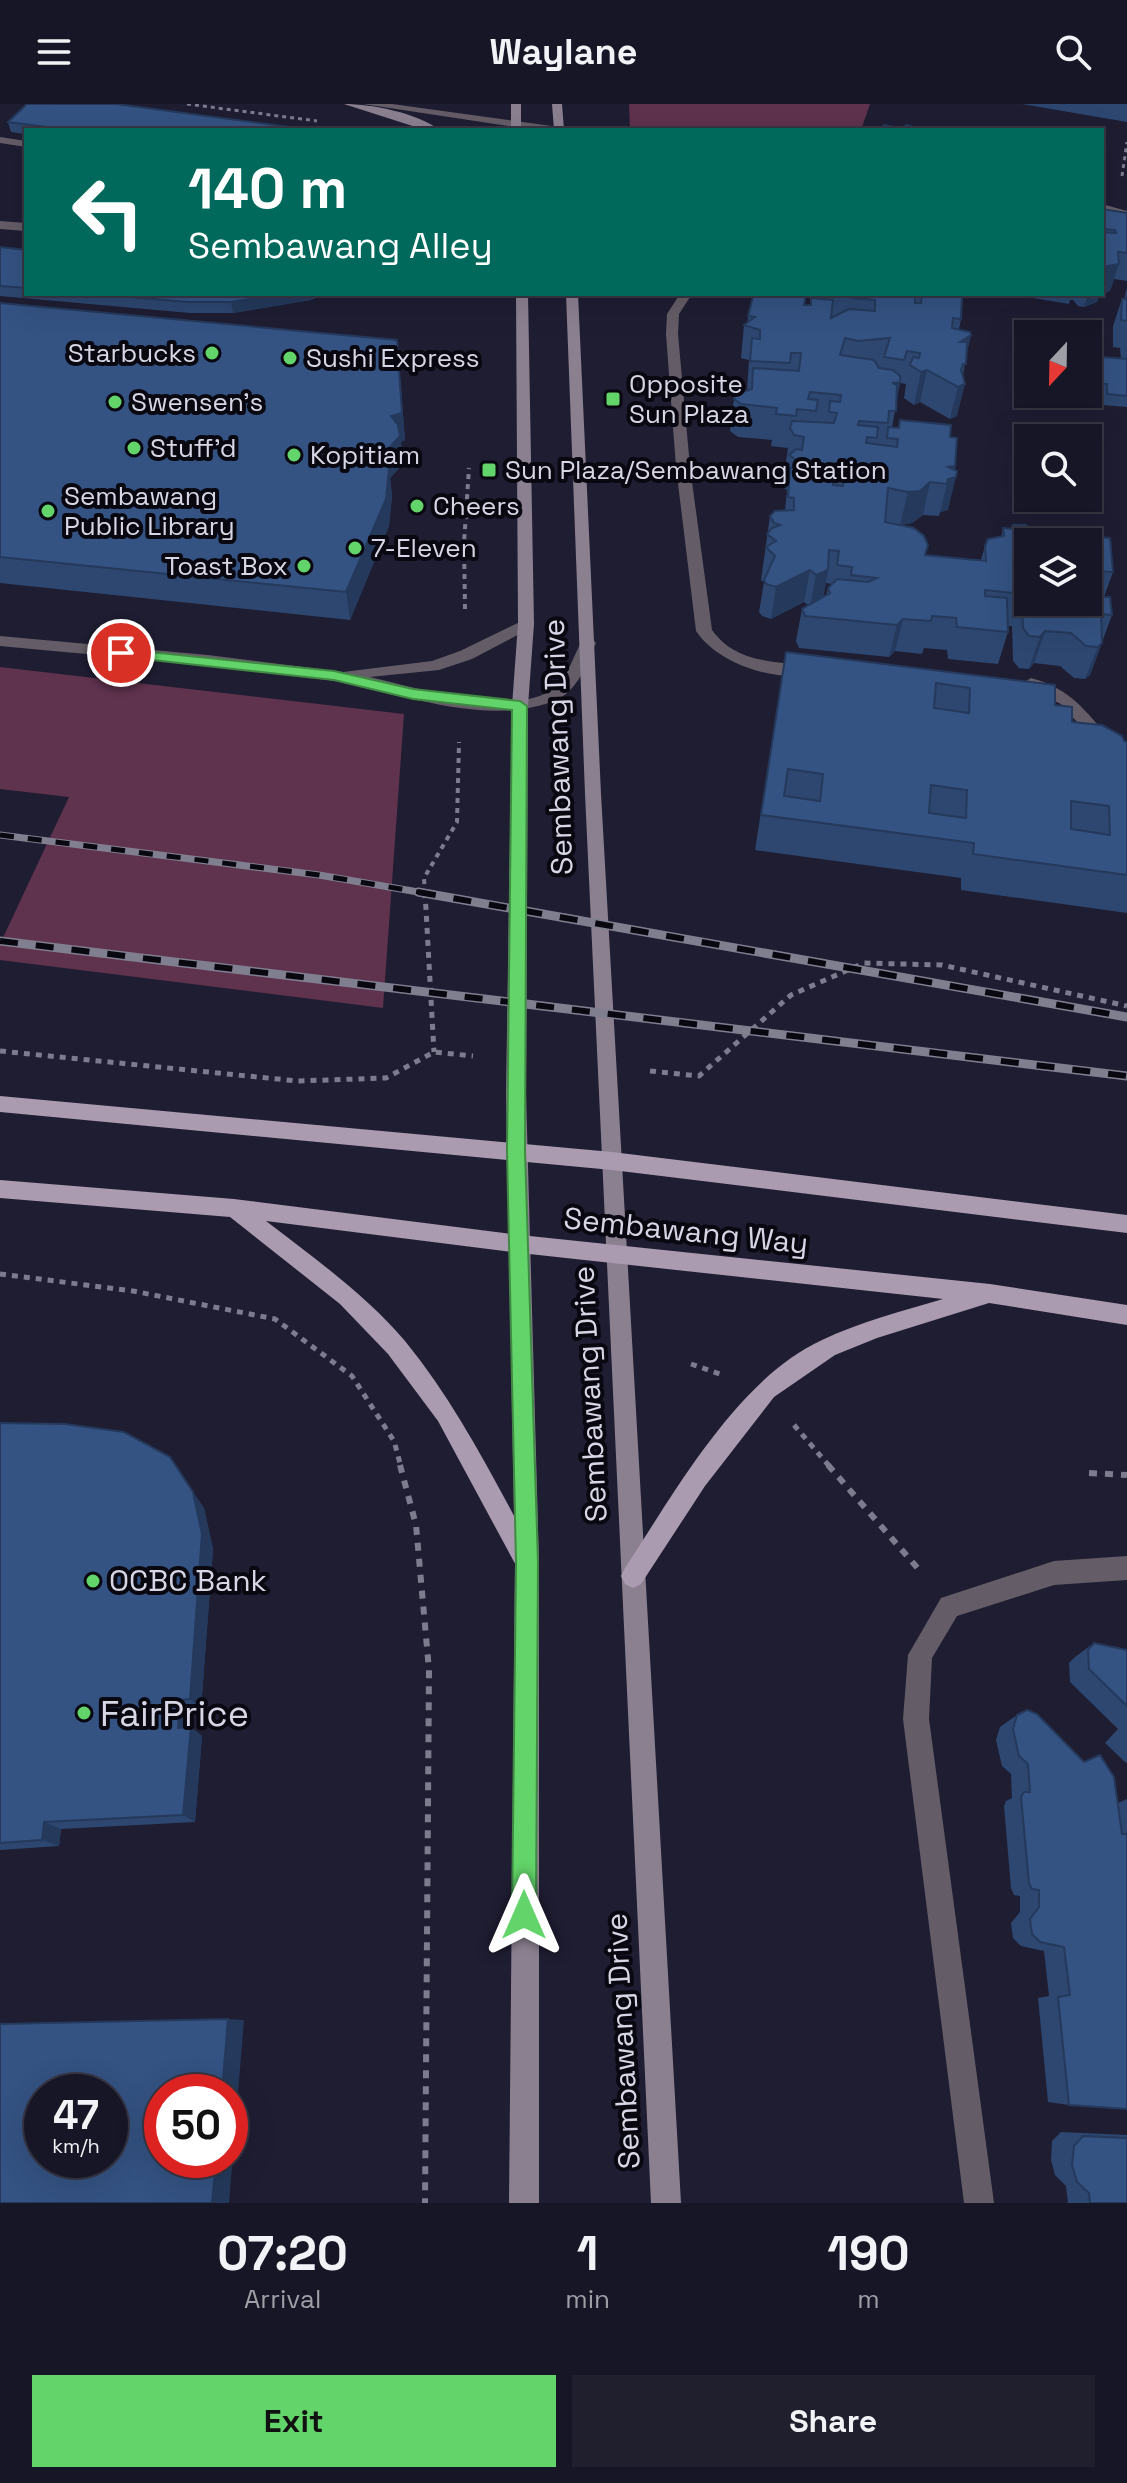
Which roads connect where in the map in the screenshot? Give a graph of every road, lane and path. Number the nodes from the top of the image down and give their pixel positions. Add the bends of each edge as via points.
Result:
1 (187, 104) edge
2 (349, 104) edge
3 (368, 104) edge
4 (516, 104) edge
5 (557, 104) edge
6 (330, 123) dead end
7 (516, 127) edge
8 (430, 128) edge
9 (559, 128) edge
10 (0, 140) edge
11 (1127, 142) edge
12 (24, 144) edge
13 (1127, 183) edge
14 (1104, 208) edge
15 (1127, 215) edge
16 (0, 225) edge
17 (24, 227) edge
18 (522, 296) edge
19 (572, 296) edge
20 (685, 296) edge
21 (469, 468) dead end
22 (526, 624) junction
23 (0, 641) edge
24 (588, 643) junction
25 (466, 655) junction
26 (826, 671) edge
27 (334, 675) junction
28 (1009, 681) edge
29 (460, 700) junction
30 (520, 706) junction
31 (1127, 763) edge
32 (1127, 1006) edge
33 (0, 1051) edge
34 (699, 1076) dead end
35 (0, 1104) edge
36 (516, 1151) junction
37 (612, 1161) junction
38 (0, 1189) edge
39 (234, 1208) junction
40 (1127, 1224) edge
41 (520, 1244) junction
42 (618, 1254) junction
43 (0, 1274) edge
44 (990, 1294) junction
45 (1127, 1315) edge
46 (691, 1364) dead end
47 (766, 1390) junction
48 (1089, 1473) dead end
49 (1127, 1475) edge
50 (527, 1563) junction
51 (1127, 1568) edge
52 (633, 1576) junction
53 (949, 1606) junction
54 (425, 2203) edge
55 (524, 2203) edge
56 (666, 2203) edge
57 (979, 2203) edge

1 - 6 path
2 - 8 main road
3 - 7 street
4 - 7 main road
5 - 9 main road
10 - 12 street
11 - 13 path via 1122,179
14 - 15 street
16 - 17 street
18 - 22 main road, Sembawang Drive
19 - 24 main road, Sembawang Drive
20 - 26 street via 673,314 672,334 704,631 712,645 734,660
21 - 25 path
22 - 25 street
22 - 30 main road, Sembawang Drive
23 - 27 street
24 - 30 street via 569,685 550,698
24 - 37 main road, Sembawang Drive
25 - 27 street via 411,669
27 - 29 street
28 - 31 street via 1052,688 1075,705
29 - 30 street
29 - 33 path via 457,822 424,878 434,1052 386,1078 297,1081
30 - 36 main road, Sembawang Drive
32 - 34 path via 942,965 864,963 791,995
35 - 36 main road, Sembawang Way
36 - 37 main road, Sembawang Way
36 - 41 main road, Sembawang Drive
37 - 40 main road, Sembawang Way
37 - 42 main road, Sembawang Drive
38 - 39 main road, Sembawang Way
39 - 41 main road, Sembawang Way
39 - 50 main road via 348,1297 396,1347 446,1414
41 - 42 main road, Sembawang Way
41 - 50 main road, Sembawang Drive
42 - 44 main road, Sembawang Way
42 - 52 main road, Sembawang Drive
43 - 54 path via 133,1291 275,1319 352,1376 394,1441 416,1525 429,1670
44 - 45 main road, Sembawang Way
44 - 47 main road via 827,1348
46 - 47 path
47 - 52 main road via 697,1478
47 - 53 path
48 - 49 path
50 - 55 main road, Sembawang Drive
51 - 53 street via 1054,1573
52 - 56 main road, Sembawang Drive
53 - 57 street via 920,1655 916,1719

